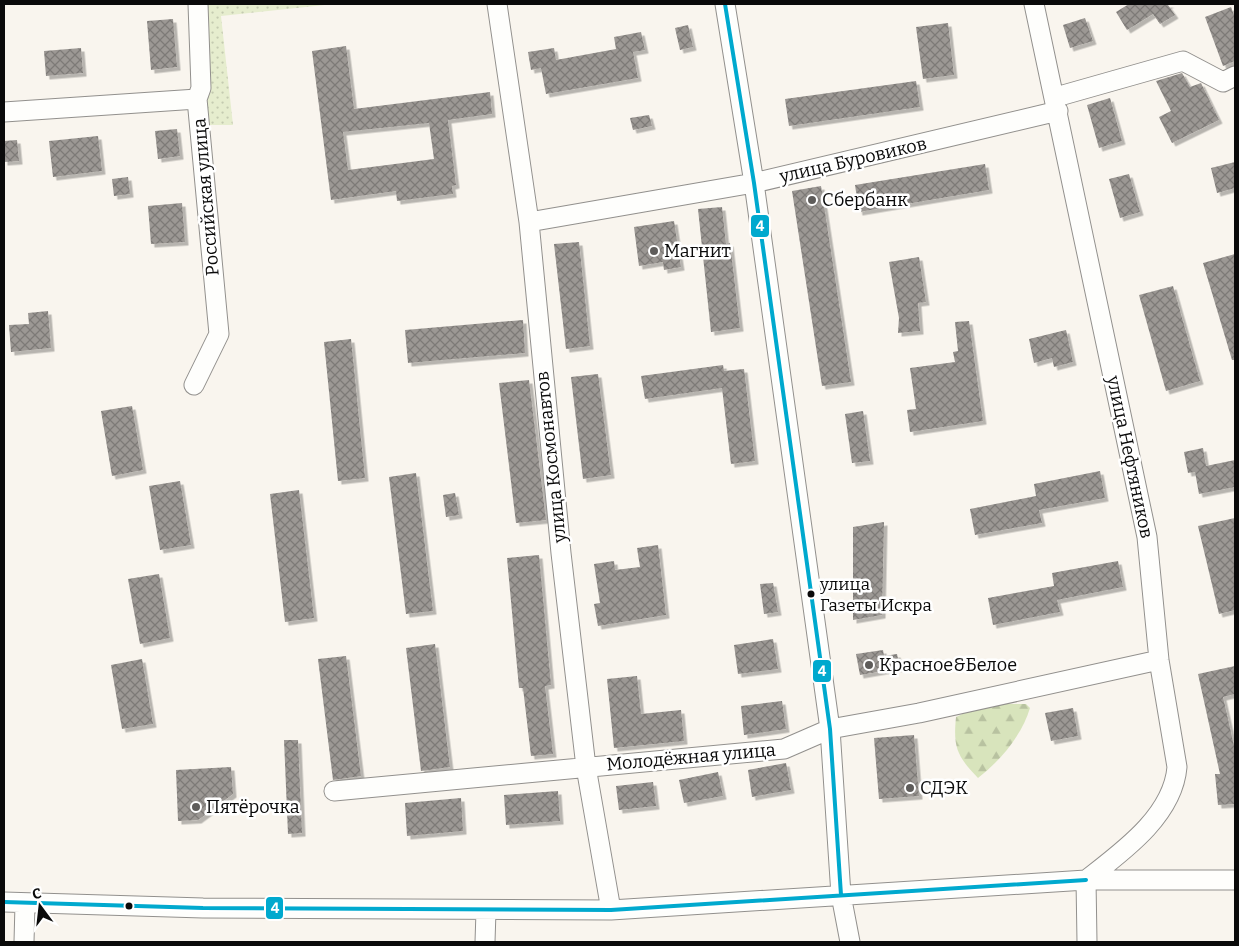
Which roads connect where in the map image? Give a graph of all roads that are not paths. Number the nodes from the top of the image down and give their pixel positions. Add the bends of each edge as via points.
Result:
1 (198, 4) edge
2 (496, 4) edge
3 (725, 4) edge
4 (1034, 4) edge
5 (1235, 76) edge
6 (197, 100) junction
7 (1057, 104) junction
8 (4, 112) edge
9 (754, 184) junction
10 (529, 222) junction
11 (194, 385) dead end
12 (1159, 660) junction
13 (830, 729) junction
14 (586, 767) junction
15 (334, 791) dead end
16 (1086, 880) junction
17 (1235, 880) edge
18 (840, 895) junction
19 (4, 902) edge
20 (25, 904) junction
21 (611, 910) junction
22 (486, 911) junction
23 (24, 942) edge
24 (485, 942) edge
25 (850, 942) edge
26 (1088, 942) edge

1 - 6 street, Российская улица via 200,88
2 - 10 street, улица Космонавтов
3 - 9 street
4 - 7 street, улица Нефтяников
5 - 7 street, улица Буровиков via 1223,82 1183,61
6 - 8 street
6 - 11 street, Российская улица via 219,334
7 - 9 street, улица Буровиков
7 - 12 street, улица Нефтяников via 1147,537
9 - 10 street, улица Буровиков
9 - 13 street
10 - 14 street, улица Космонавтов via 561,553
12 - 13 street, Молодёжная улица via 919,713
12 - 16 street, улица Нефтяников via 1176,753 1176,780 1171,794 1151,822 1129,845
13 - 14 street, Молодёжная улица via 784,749
13 - 18 street
14 - 15 street, Молодёжная улица
14 - 21 street, улица Космонавтов
16 - 17 street
16 - 18 street
16 - 26 street
18 - 21 street
18 - 25 street
19 - 20 street
20 - 22 street
20 - 23 street
21 - 22 street
22 - 24 street

